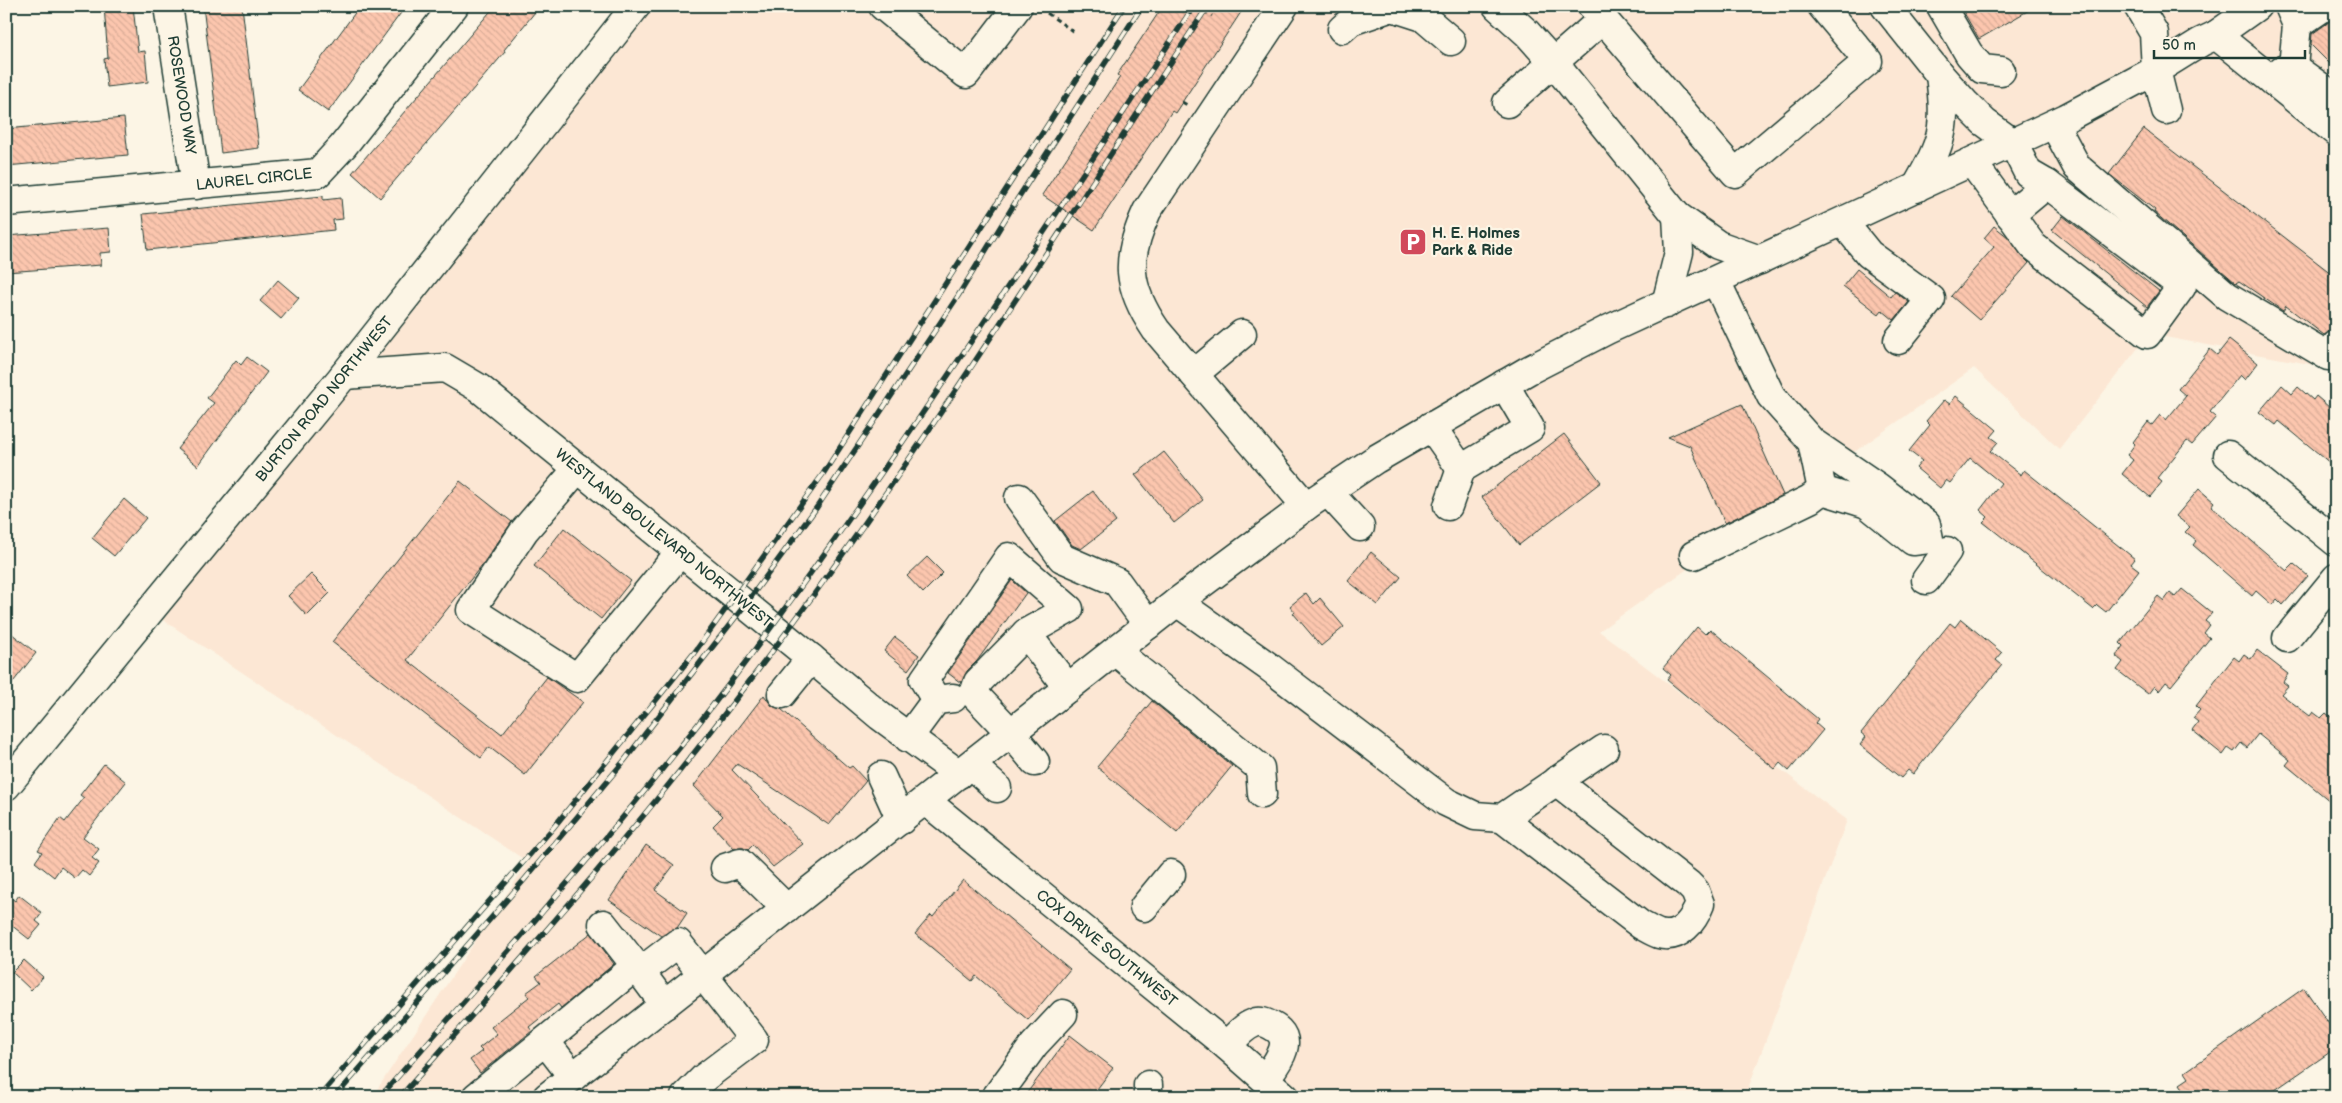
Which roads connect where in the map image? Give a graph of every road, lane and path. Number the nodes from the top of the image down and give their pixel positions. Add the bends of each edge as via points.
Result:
1 (168, 6) edge
2 (454, 6) edge
3 (636, 6) edge
4 (883, 6) edge
5 (1018, 6) edge
6 (1196, 6) edge
7 (1284, 6) edge
8 (1497, 6) edge
9 (1822, 6) edge
10 (1885, 6) edge
11 (1941, 6) edge
12 (2138, 6) edge
13 (2257, 6) edge
14 (2324, 6) edge
15 (1046, 13) dead end
16 (1597, 13) edge
17 (1212, 16) dead end
18 (2293, 16) edge
19 (2233, 21) edge
20 (1342, 29) dead end
21 (1074, 32) dead end
22 (1451, 41) dead end
23 (1553, 62) junction
24 (2156, 70) junction
25 (2001, 71) dead end
26 (2284, 75) junction
27 (1940, 76) junction
28 (2336, 98) edge
29 (1507, 104) dead end
30 (2166, 110) dead end
31 (2054, 124) junction
32 (2336, 132) edge
33 (2013, 143) junction
34 (1972, 162) junction
35 (196, 184) junction
36 (2047, 184) junction
37 (1916, 188) junction
38 (6, 202) edge
39 (2010, 215) junction
40 (1676, 216) junction
41 (1843, 222) junction
42 (1760, 260) junction
43 (1716, 281) junction
44 (1666, 304) junction
45 (1242, 334) dead end
46 (1898, 340) dead end
47 (2336, 345) edge
48 (1194, 374) junction
49 (344, 375) junction
50 (1504, 384) junction
51 (1431, 426) junction
52 (1812, 442) junction
53 (2228, 455) dead end
54 (578, 468) junction
55 (1461, 469) junction
56 (1822, 490) junction
57 (1019, 498) dead end
58 (1317, 499) junction
59 (1448, 506) dead end
60 (1360, 527) dead end
61 (2336, 542) edge
62 (1947, 551) dead end
63 (680, 552) junction
64 (1694, 555) dead end
65 (2336, 578) edge
66 (1926, 580) dead end
67 (1177, 602) junction
68 (1148, 625) junction
69 (1026, 633) junction
70 (2287, 638) dead end
71 (1115, 651) junction
72 (811, 658) junction
73 (1068, 688) junction
74 (782, 694) dead end
75 (974, 694) junction
76 (936, 700) junction
77 (1011, 733) junction
78 (908, 738) junction
79 (1604, 749) dead end
80 (1035, 762) dead end
81 (965, 769) junction
82 (881, 776) dead end
83 (1556, 781) junction
84 (6, 786) edge
85 (997, 788) dead end
86 (1262, 794) dead end
87 (926, 801) junction
88 (1502, 818) junction
89 (901, 820) junction
90 (725, 868) dead end
91 (1171, 874) dead end
92 (1144, 907) dead end
93 (787, 909) junction
94 (603, 924) dead end
95 (638, 969) junction
96 (703, 975) junction
97 (665, 1005) junction
98 (1062, 1014) dead end
99 (545, 1041) junction
100 (1227, 1046) junction
101 (573, 1077) junction
102 (1266, 1078) junction
103 (476, 1097) edge
104 (547, 1097) edge
105 (685, 1097) edge
106 (996, 1097) edge
107 (1285, 1097) edge

1 - 35 street, ROSEWOOD WAY
2 - 35 street, LAUREL CIRCLE via 318,173
3 - 49 street, BURTON ROAD NORTHWEST
4 - 5 street via 966,74
6 - 17 path
7 - 48 street via 1147,211 1136,237 1133,287 1156,330
8 - 23 street
9 - 16 street via 1868,61 1735,173
10 - 27 street
11 - 25 street via 1969,54 1982,68
12 - 24 street via 2154,33
13 - 19 street
14 - 18 street
15 - 21 path
16 - 23 street
18 - 26 street
19 - 24 street
19 - 26 street
20 - 22 street via 1351,21 1392,7 1423,17
23 - 29 street
23 - 40 street
24 - 30 street
24 - 31 street
26 - 28 street
26 - 32 street
27 - 33 street via 1984,122
27 - 37 street via 1945,110 1941,139
31 - 33 street
31 - 47 street via 2077,167 2227,296 2328,356
33 - 34 street
33 - 36 street via 2028,174
34 - 37 street
34 - 39 street
35 - 38 street, LAUREL CIRCLE
36 - 39 street
36 - 39 street via 2182,286 2147,334 2033,246
37 - 41 street
40 - 42 street via 1718,245
40 - 44 street via 1679,252
41 - 42 street
41 - 46 street via 1869,254 1931,299
42 - 43 street
43 - 44 street
43 - 52 street via 1771,396
44 - 50 street via 1607,330
45 - 48 street
48 - 58 street
49 - 54 street, WESTLAND BOULEVARD NORTHWEST via 445,368 479,388
49 - 84 street, BURTON ROAD NORTHWEST
50 - 51 street
50 - 55 street via 1530,428
51 - 55 street
51 - 58 street
52 - 56 street
52 - 56 street via 1872,496
53 - 61 street
54 - 63 street, WESTLAND BOULEVARD NORTHWEST
54 - 63 street via 524,532 470,610 577,678
55 - 59 street
56 - 64 street
57 - 68 street via 1062,558 1117,582
58 - 60 street
58 - 67 street
62 - 66 street
63 - 72 street, WESTLAND BOULEVARD NORTHWEST
65 - 70 street
67 - 68 street
67 - 88 street via 1269,667 1446,802 1475,816
68 - 71 street
69 - 73 street
69 - 75 street via 978,682
69 - 76 street via 1068,608 1009,557 924,680
71 - 73 street
71 - 86 street via 1260,768
72 - 74 street
72 - 78 street, WESTLAND BOULEVARD NORTHWEST
73 - 77 street
75 - 76 street
75 - 77 street
76 - 78 street
77 - 80 street
77 - 81 street
78 - 81 street, WESTLAND BOULEVARD NORTHWEST
79 - 83 street
81 - 85 street, WESTLAND BOULEVARD NORTHWEST
81 - 87 street
82 - 89 street
83 - 88 street
83 - 88 street via 1688,884 1700,904 1693,920 1679,932 1661,935 1641,926
87 - 89 street
87 - 100 street, COX DRIVE SOUTHWEST
89 - 93 street
90 - 93 street via 740,863
91 - 92 street
93 - 96 street
94 - 95 street
95 - 96 street via 678,943
95 - 97 street
95 - 99 street
96 - 97 street
96 - 105 street via 754,1040
97 - 101 street
98 - 106 street via 1034,1045
99 - 101 street
99 - 103 street
100 - 102 street, COX DRIVE SOUTHWEST
100 - 102 street via 1255,1022 1276,1028 1284,1037 1285,1047
101 - 104 street
102 - 107 street, COX DRIVE SOUTHWEST

